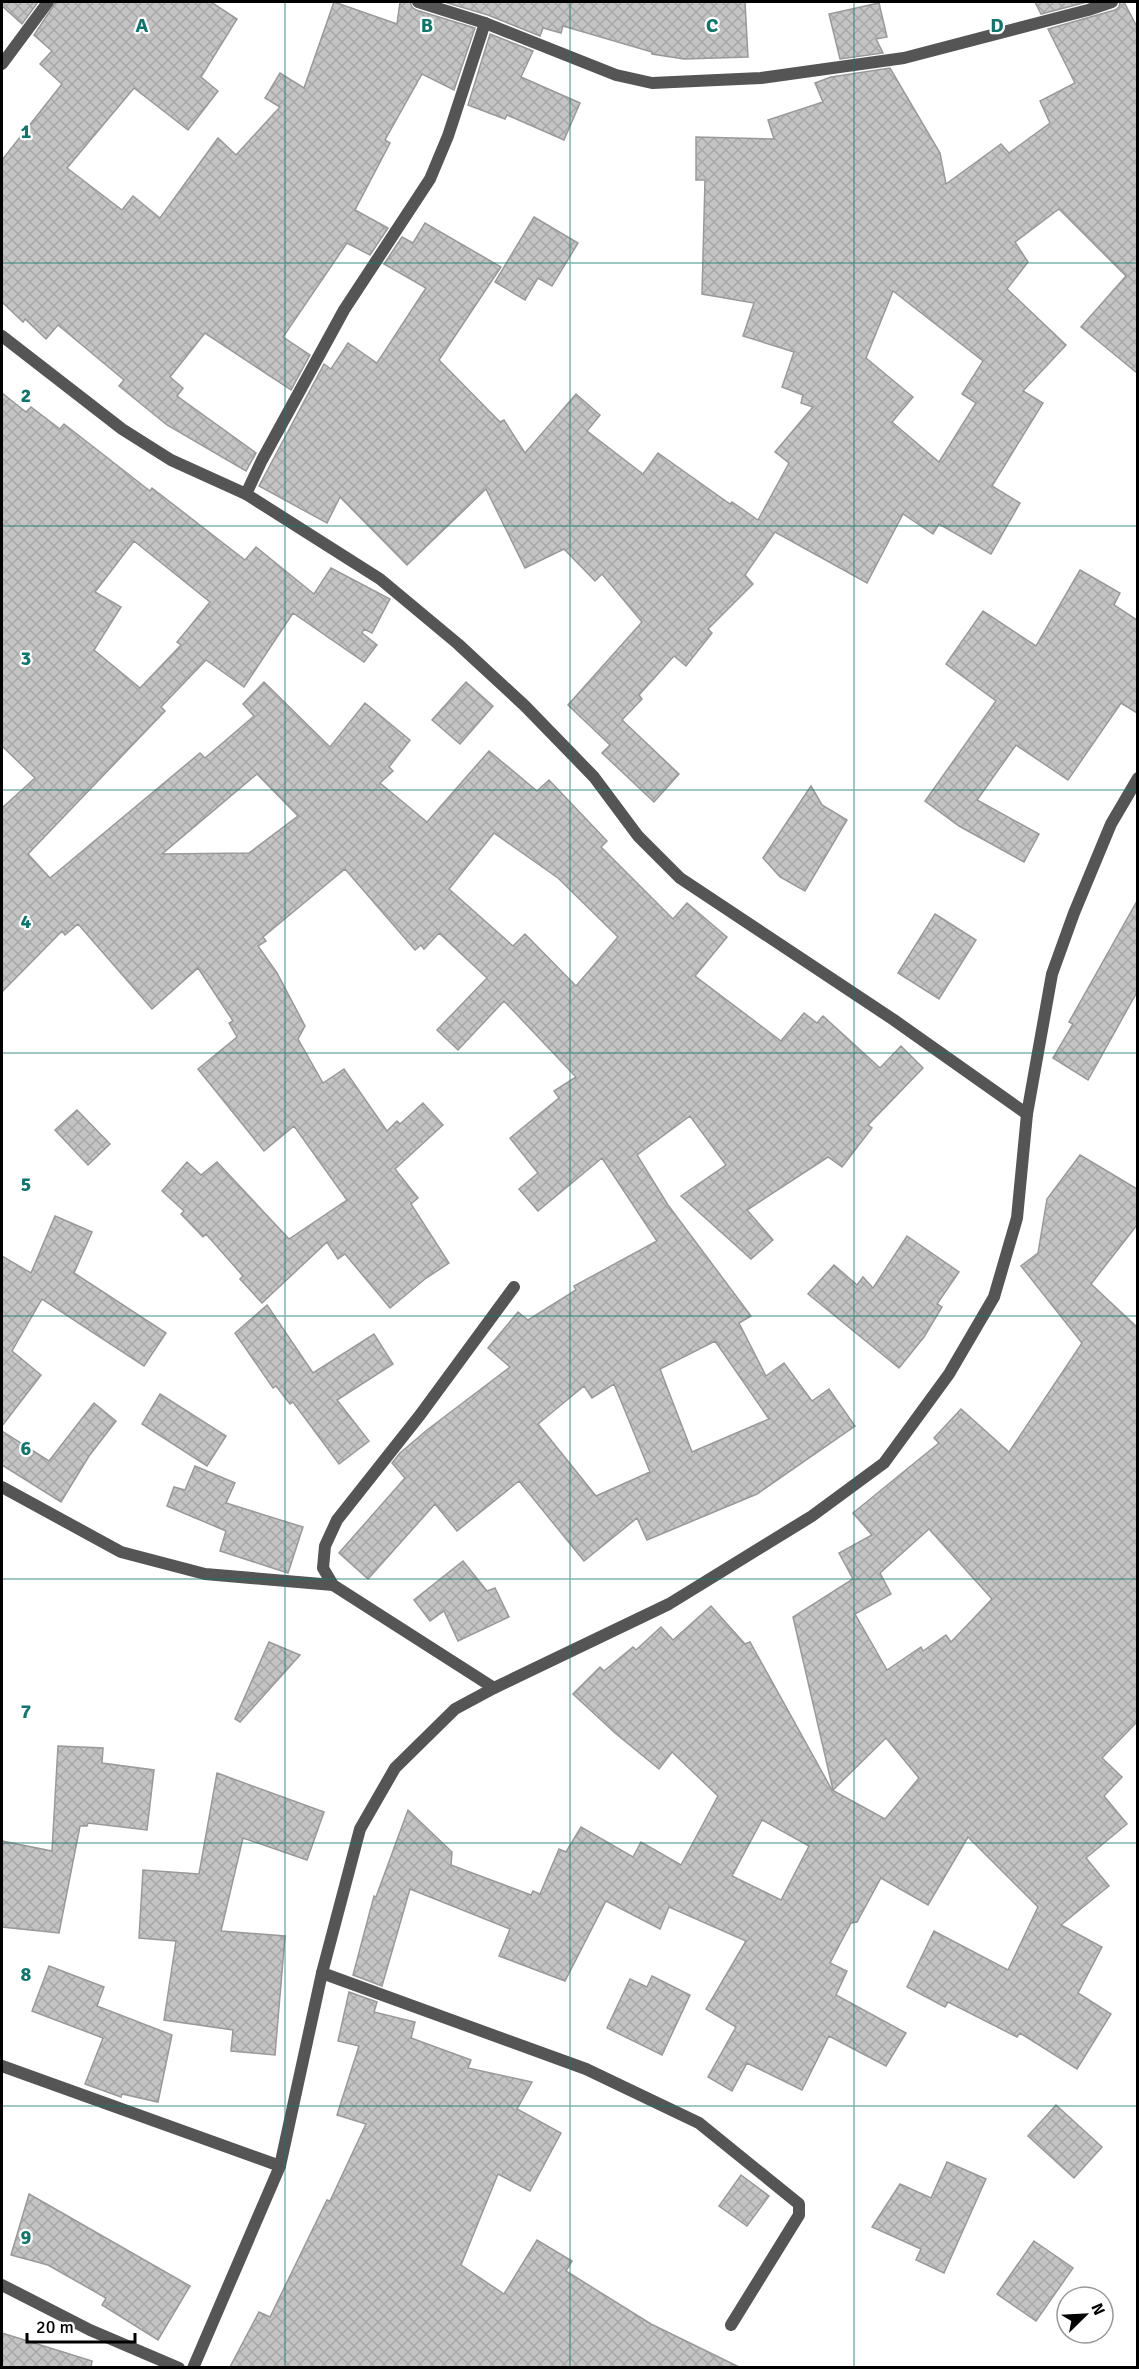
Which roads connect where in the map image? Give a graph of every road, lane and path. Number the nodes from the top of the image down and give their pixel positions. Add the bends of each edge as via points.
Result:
1 (48, 2) edge
2 (418, 2) edge
3 (1112, 2) edge
4 (484, 23) junction
5 (2, 64) edge
6 (2, 336) edge
7 (246, 494) junction
8 (1137, 778) edge
9 (1028, 1114) junction
10 (514, 1287) dead end
11 (2, 1487) edge
12 (333, 1585) junction
13 (494, 1688) junction
14 (322, 1973) junction
15 (2, 2066) edge
16 (280, 2166) junction
17 (2, 2285) edge
18 (731, 2325) dead end
19 (179, 2367) edge
20 (194, 2367) edge

1 - 5 street
2 - 4 street
3 - 4 street via 904,58 760,78 679,83 652,83 616,75
4 - 7 street via 448,136 430,178 344,310
6 - 7 street via 122,429 171,460
7 - 9 street via 380,579 458,644 594,777 638,836 680,878
8 - 9 street via 1112,824 1052,974
9 - 13 street via 1017,1218 994,1297 949,1374 884,1463 812,1516 669,1604
10 - 12 street via 337,1520 325,1546 323,1568
11 - 12 street via 121,1552 205,1574
12 - 13 street
13 - 14 street via 455,1709 395,1768 360,1829
14 - 16 street
14 - 18 street via 586,2068 699,2123 799,2204 799,2215
15 - 16 street
16 - 20 street
17 - 19 street via 90,2330

